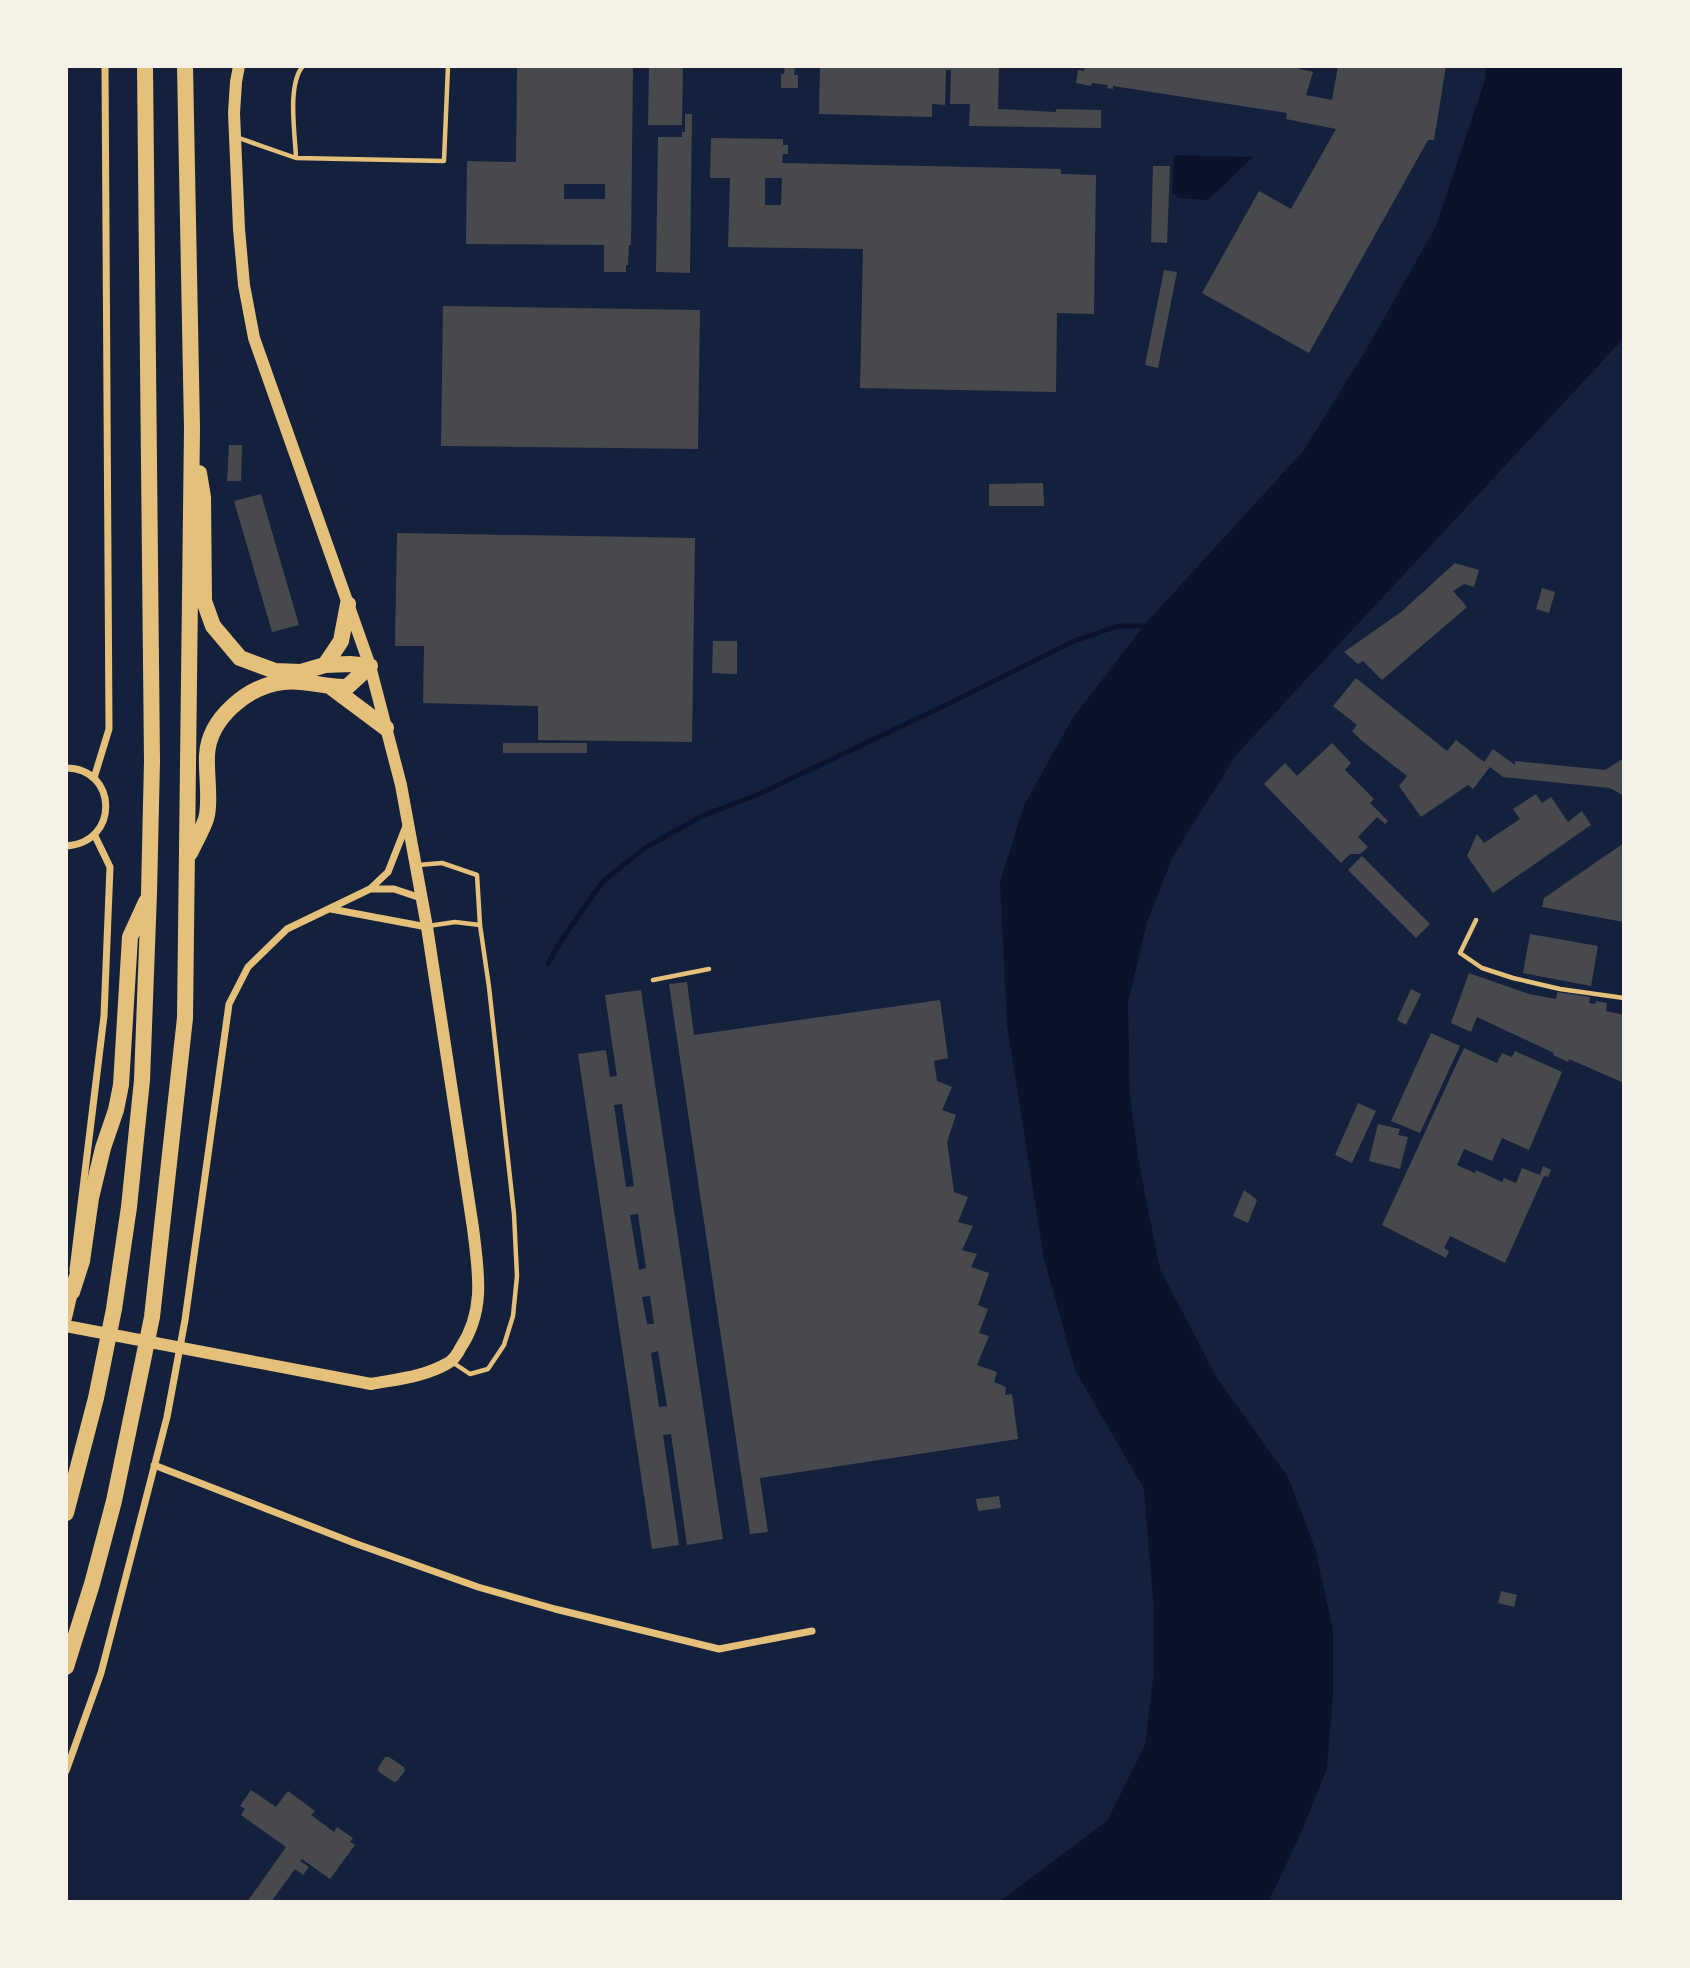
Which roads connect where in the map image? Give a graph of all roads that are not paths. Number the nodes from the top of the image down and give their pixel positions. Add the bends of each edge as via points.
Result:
1 (104, 66) edge
2 (145, 66) edge
3 (185, 66) edge
4 (239, 66) edge
5 (303, 66) edge
6 (448, 66) edge
7 (235, 137) junction
8 (296, 158) junction
9 (192, 428) junction
10 (348, 604) junction
11 (325, 665) junction
12 (370, 666) junction
13 (331, 687) junction
14 (386, 727) junction
15 (66, 768) edge
16 (94, 778) junction
17 (407, 822) junction
18 (95, 836) junction
19 (66, 846) edge
20 (188, 859) junction
21 (417, 865) junction
22 (370, 889) junction
23 (149, 893) junction
24 (421, 898) junction
25 (330, 908) junction
26 (1476, 920) dead end
27 (480, 925) junction
28 (427, 926) junction
29 (709, 969) dead end
30 (653, 980) dead end
31 (1623, 998) edge
32 (72, 1292) junction
33 (66, 1318) edge
34 (66, 1326) edge
35 (452, 1362) junction
36 (154, 1465) junction
37 (66, 1513) edge
38 (812, 1631) dead end
39 (66, 1667) edge
40 (66, 1771) edge

1 - 16 street via 109,729
2 - 23 highway via 152,761
3 - 9 highway
4 - 7 street
5 - 8 lane via 294,92
6 - 8 lane via 444,161
7 - 8 lane
7 - 10 street via 244,285 254,338
9 - 11 highway via 203,497 204,601 213,626 240,658 275,671 301,672
9 - 20 highway
10 - 11 highway via 341,641
10 - 12 street
11 - 12 highway
12 - 13 highway via 347,687
12 - 14 street
13 - 14 highway
13 - 20 highway via 284,681 245,695 231,707 216,727 207,751 207,817
14 - 17 street
15 - 16 street
16 - 18 street via 102,788 107,813
17 - 21 street
17 - 22 street via 388,872
18 - 19 street
18 - 32 street via 110,867 104,1016
20 - 39 highway via 185,1018 152,1317 108,1525
21 - 24 street
21 - 27 lane via 442,863 477,874
22 - 24 street via 394,889
22 - 25 street
23 - 32 highway via 130,937 121,1085
23 - 37 highway via 142,1080 129,1207 96,1398
24 - 28 street
25 - 28 street
25 - 36 street via 287,929 248,967 229,1004 184,1320
26 - 31 lane via 1460,953 1482,968 1560,989
27 - 28 lane
27 - 35 lane via 514,1214 517,1276 504,1345 488,1369 470,1374
28 - 35 street via 478,1269 478,1304 471,1332
29 - 30 lane
32 - 33 street
34 - 35 street via 371,1384 420,1376
36 - 38 street via 478,1587 566,1612 719,1649
36 - 40 street via 101,1673

